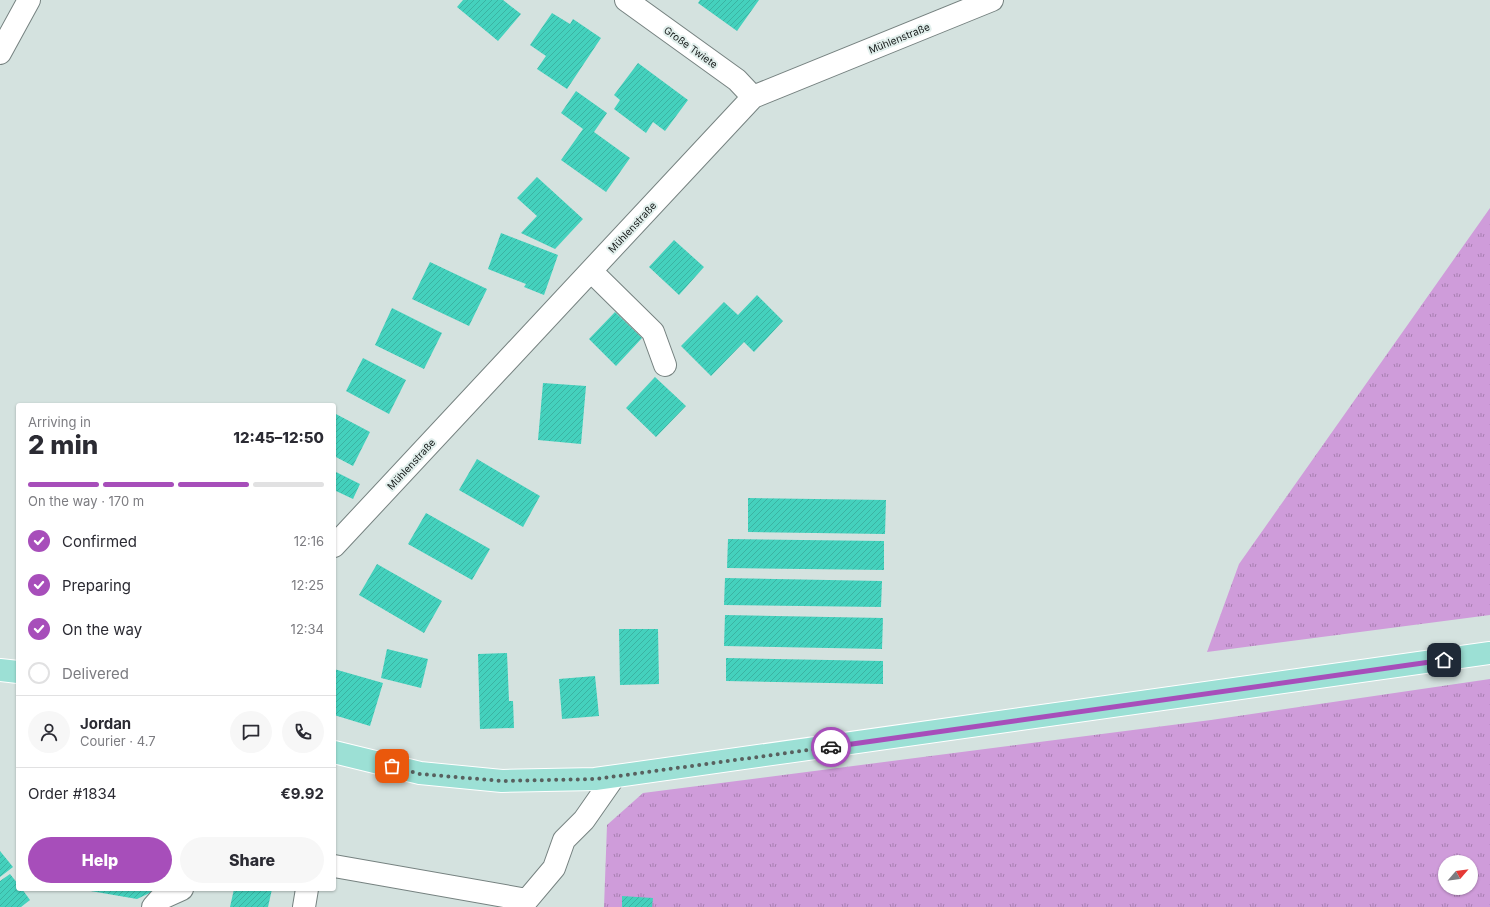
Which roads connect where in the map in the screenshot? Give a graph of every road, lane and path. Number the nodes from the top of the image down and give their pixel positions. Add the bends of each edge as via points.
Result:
1 (29, 0) edge
2 (626, 0) edge
3 (992, 0) edge
4 (0, 53) edge
5 (753, 97) junction
6 (591, 271) junction
7 (665, 365) dead end
8 (336, 544) edge
9 (1490, 653) edge
10 (0, 670) edge
11 (16, 672) edge
12 (336, 753) edge
13 (614, 777) junction
14 (336, 866) edge
15 (178, 891) edge
16 (307, 891) edge
17 (153, 907) edge
18 (304, 907) edge

1 - 4 street
2 - 5 street, Große Twiete via 737,80
3 - 5 street, Mühlenstraße
5 - 6 street, Mühlenstraße
6 - 7 street via 653,332
6 - 8 street, Mühlenstraße
9 - 13 main road
10 - 11 main road
12 - 13 main road via 420,774 502,781
13 - 14 street via 584,820 564,840 554,868 527,900
15 - 17 street via 160,899
16 - 18 street

